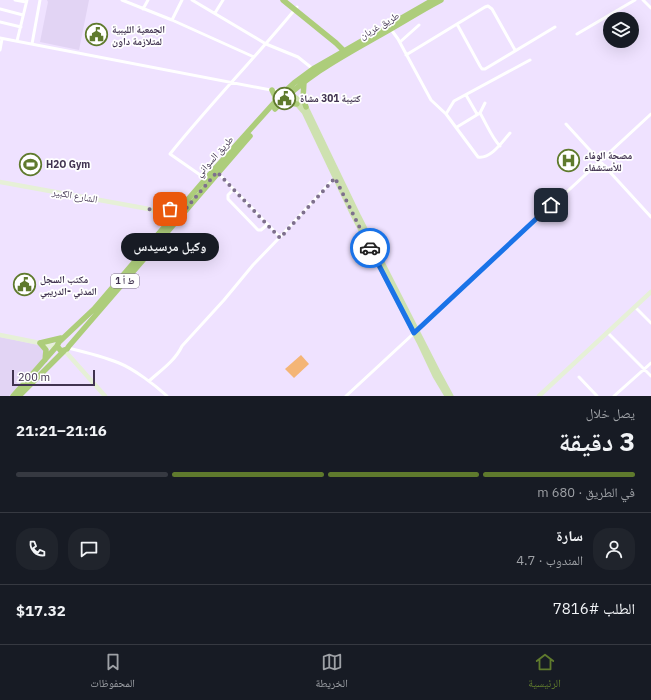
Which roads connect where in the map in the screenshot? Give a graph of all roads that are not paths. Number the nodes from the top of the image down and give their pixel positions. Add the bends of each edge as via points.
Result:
1 (15, 0) edge
2 (40, 0) edge
3 (122, 0) edge
4 (148, 0) edge
5 (182, 0) edge
6 (192, 0) edge
7 (223, 0) edge
8 (283, 0) edge
9 (288, 0) edge
10 (433, 0) edge
11 (441, 0) edge
12 (635, 0) edge
13 (643, 0) edge
14 (26, 1) edge
15 (131, 2) edge
16 (296, 8) junction
17 (651, 8) edge
18 (0, 9) edge
19 (143, 9) junction
20 (215, 13) junction
21 (23, 15) junction
22 (172, 20) junction
23 (0, 22) edge
24 (457, 24) junction
25 (419, 25) dead end
26 (21, 27) junction
27 (390, 27) junction
28 (555, 27) dead end
29 (577, 34) dead end
30 (1, 38) edge
31 (17, 41) junction
32 (400, 42) junction
33 (32, 44) junction
34 (266, 44) junction
35 (0, 50) edge
36 (514, 50) junction
37 (347, 51) junction
38 (406, 54) junction
39 (254, 58) junction
40 (530, 60) dead end
41 (315, 71) junction
42 (232, 82) junction
43 (304, 82) junction
44 (274, 91) junction
45 (286, 94) junction
46 (466, 95) junction
47 (485, 103) dead end
48 (276, 104) junction
49 (298, 104) junction
50 (306, 108) junction
51 (478, 113) junction
52 (446, 114) junction
53 (651, 114) edge
54 (566, 124) dead end
55 (457, 127) junction
56 (510, 133) dead end
57 (500, 146) junction
58 (600, 161) junction
59 (217, 172) junction
60 (336, 176) junction
61 (206, 179) junction
62 (1, 183) edge
63 (234, 189) junction
64 (185, 204) junction
65 (163, 211) junction
66 (177, 216) junction
67 (651, 217) edge
68 (268, 224) junction
69 (164, 228) junction
70 (280, 238) junction
71 (651, 292) edge
72 (635, 307) junction
73 (651, 323) edge
74 (415, 332) junction
75 (608, 333) junction
76 (0, 335) edge
77 (63, 338) junction
78 (40, 343) junction
79 (57, 346) junction
80 (66, 349) junction
81 (45, 360) junction
82 (651, 363) edge
83 (644, 369) junction
84 (651, 376) edge
85 (579, 377) dead end
86 (149, 381) junction
87 (13, 396) edge
88 (19, 396) edge
89 (105, 396) edge
90 (167, 396) edge
91 (346, 396) edge
92 (447, 396) edge
93 (451, 396) edge
94 (539, 396) edge
95 (597, 396) edge
96 (614, 396) edge

1 - 14 street
2 - 33 street
3 - 15 street
4 - 19 street
5 - 22 street
6 - 20 street
7 - 20 street
8 - 16 highway
9 - 16 highway
10 - 27 highway, طريق غريان
11 - 27 highway, طريق غريان
12 - 29 street
13 - 17 street
14 - 21 street
15 - 19 street
16 - 34 street
16 - 37 highway
18 - 21 street
19 - 22 street
20 - 34 street
21 - 26 street
22 - 39 street
23 - 26 street
24 - 36 street via 488,6
24 - 36 street via 482,69
24 - 38 street
25 - 32 street
26 - 31 street
27 - 32 street
27 - 37 highway, طريق غريان
28 - 36 street
30 - 31 street
30 - 35 street
31 - 33 street
32 - 38 street
33 - 42 street
34 - 39 street
34 - 41 street via 298,56
37 - 41 highway, طريق السواني / ط أ 1
38 - 52 street via 431,100
39 - 42 street
40 - 46 street
41 - 43 highway, طريق السواني
41 - 45 highway, طريق السواني / ط أ 1
42 - 44 street
42 - 61 street via 170,154
43 - 45 highway, طريق السواني
43 - 50 highway
44 - 45 street
44 - 48 highway
45 - 48 highway, طريق السواني / ط أ 1
45 - 49 main road
45 - 50 main road via 299,100
46 - 51 street
46 - 52 street via 454,101
47 - 51 street
48 - 49 highway
48 - 59 highway, طريق السواني
48 - 61 highway, طريق السواني / ط أ 1
49 - 60 main road
50 - 60 main road
51 - 55 street
51 - 57 street
52 - 55 street
53 - 58 street
54 - 58 street
55 - 57 street via 480,158
56 - 57 street
58 - 67 street
58 - 74 street
59 - 63 street
59 - 66 highway, طريق السواني
60 - 70 street
60 - 74 main road
61 - 64 highway, طريق السواني / ط أ 1
62 - 65 street, الشارع الكبير
63 - 68 street
63 - 68 street via 228,195 228,199 258,230
64 - 65 highway
64 - 66 highway, طريق السواني / ط أ 1
65 - 66 street, الشارع الكبير
65 - 69 highway
66 - 69 highway, طريق السواني / ط أ 1
66 - 80 highway, طريق السواني / ط أ 1
68 - 70 street
69 - 77 highway, طريق السواني / ط أ 1 via 97,306
70 - 86 street via 253,265 182,346 179,353
71 - 72 street
72 - 73 street
72 - 75 street
74 - 91 street
74 - 92 main road
74 - 93 main road
75 - 83 street
75 - 94 street
76 - 78 street
77 - 78 highway
77 - 79 highway, طريق السواني
77 - 80 highway via 66,341
78 - 79 street
78 - 81 highway via 46,350
79 - 80 highway via 60,351
79 - 81 highway
80 - 86 street via 121,363
80 - 88 highway, طريق السواني / ط أ 1
80 - 89 street
81 - 87 highway
82 - 83 street
83 - 84 street
83 - 96 street
85 - 95 street
86 - 90 street

